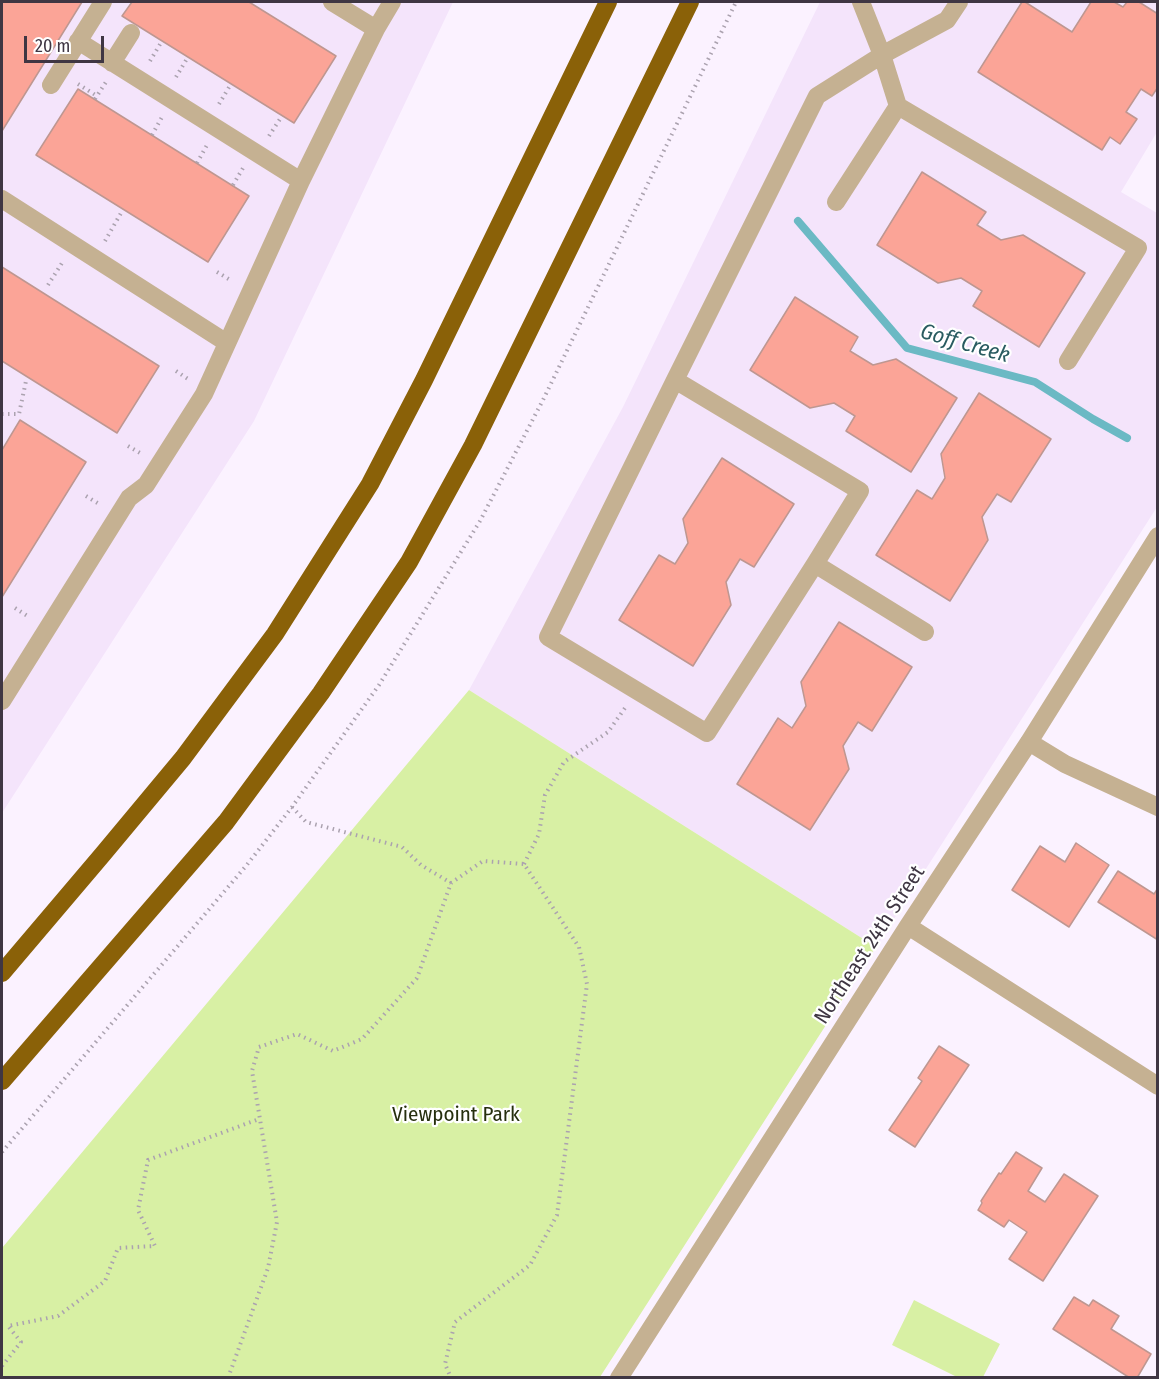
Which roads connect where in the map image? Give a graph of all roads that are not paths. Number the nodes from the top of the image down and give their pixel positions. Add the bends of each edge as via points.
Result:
1 (103, 2) edge
2 (332, 2) edge
3 (392, 2) edge
4 (608, 2) edge
5 (690, 2) edge
6 (861, 2) edge
7 (959, 2) edge
8 (376, 29) junction
9 (131, 33) dead end
10 (78, 41) junction
11 (882, 55) junction
12 (112, 63) junction
13 (51, 85) dead end
14 (898, 106) junction
15 (301, 181) junction
16 (2, 199) edge
17 (836, 202) dead end
18 (227, 343) junction
19 (1068, 361) dead end
20 (675, 380) junction
21 (1158, 537) edge
22 (815, 564) junction
23 (925, 632) dead end
24 (2, 701) edge
25 (1029, 742) junction
26 (1158, 807) edge
27 (908, 926) junction
28 (2, 974) edge
29 (2, 1081) edge
30 (1158, 1086) edge
31 (619, 1377) edge

1 - 10 street
2 - 8 street
3 - 8 street
4 - 28 highway via 370,484 275,634 190,748
5 - 29 highway via 473,446 409,562 321,693 226,822
6 - 11 street
7 - 11 street via 947,20
8 - 15 street
9 - 12 street
10 - 12 street
10 - 13 street
11 - 14 street
11 - 20 street via 817,96
12 - 15 street
14 - 17 street
14 - 19 street via 1138,248
15 - 18 street
16 - 18 street
18 - 24 street via 198,404 147,485 129,498
20 - 22 street via 860,490
20 - 22 street via 548,637 707,733
21 - 25 street, Northeast 24th Street
22 - 23 street
25 - 26 street via 1065,764
25 - 27 street, Northeast 24th Street
27 - 30 street
27 - 31 street, Northeast 24th Street

